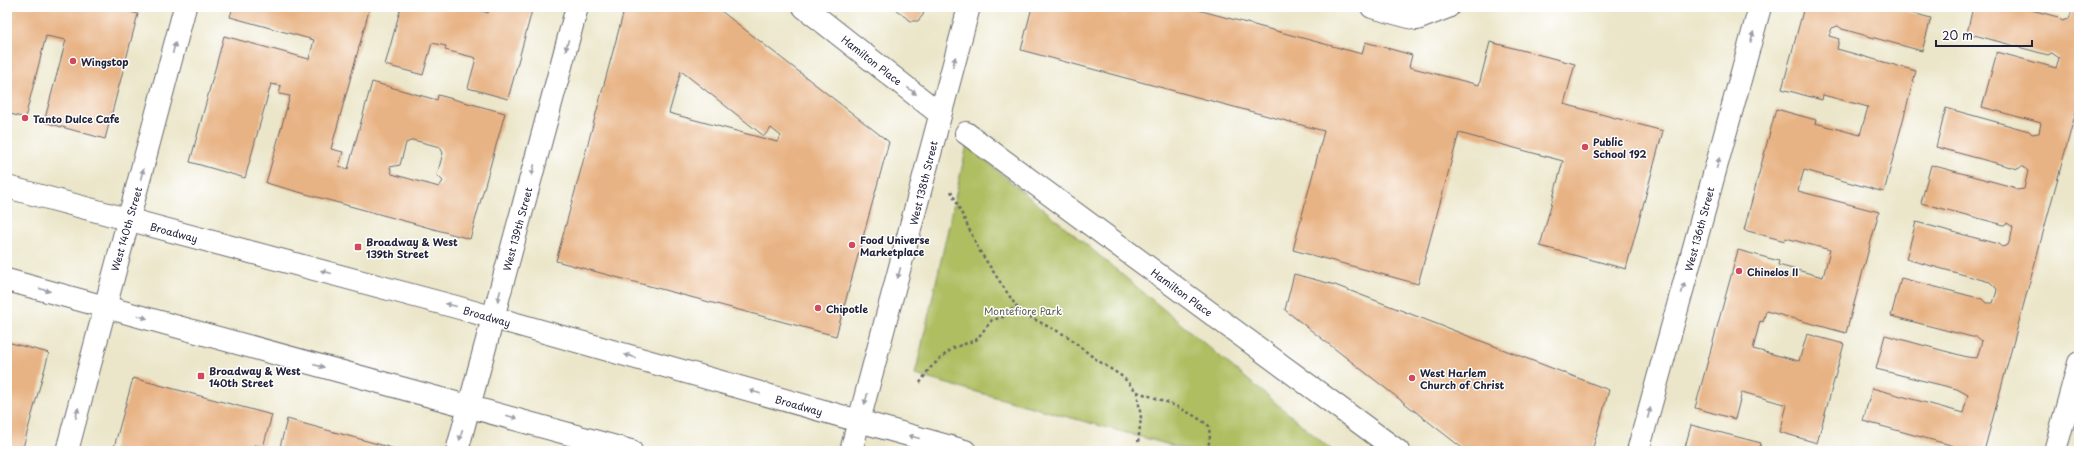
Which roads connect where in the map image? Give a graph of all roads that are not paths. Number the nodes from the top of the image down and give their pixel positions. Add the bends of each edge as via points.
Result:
1 (185, 7) edge
2 (577, 7) edge
3 (804, 7) edge
4 (969, 7) edge
5 (1372, 7) edge
6 (1448, 7) edge
7 (1760, 7) edge
8 (940, 114) junction
9 (966, 133) dead end
10 (7, 187) edge
11 (129, 220) junction
12 (7, 280) edge
13 (104, 306) junction
14 (494, 317) junction
15 (2079, 363) edge
16 (470, 406) junction
17 (860, 422) junction
18 (67, 451) edge
19 (457, 451) edge
20 (631, 451) edge
21 (852, 451) edge
22 (965, 451) edge
23 (1398, 451) edge
24 (1638, 451) edge
25 (2055, 451) edge

11 -> 1 street, West 140th Street
2 -> 14 street, West 139th Street
3 -> 8 street, Hamilton Place
8 -> 4 street, West 138th Street
5 - 6 street via 1417,19
24 -> 7 street, West 136th Street
8 -> 17 street, West 138th Street
9 - 23 street, Hamilton Place
10 - 11 street, Broadway
11 - 13 street, West 140th Street
14 -> 11 street, Broadway
12 -> 13 street
13 -> 16 street
18 -> 13 street, West 140th Street
14 - 16 street, West 139th Street
17 -> 14 street, Broadway
15 - 25 street
16 -> 19 street, West 139th Street
16 -> 20 street
17 - 21 street, West 138th Street
22 -> 17 street, Broadway

